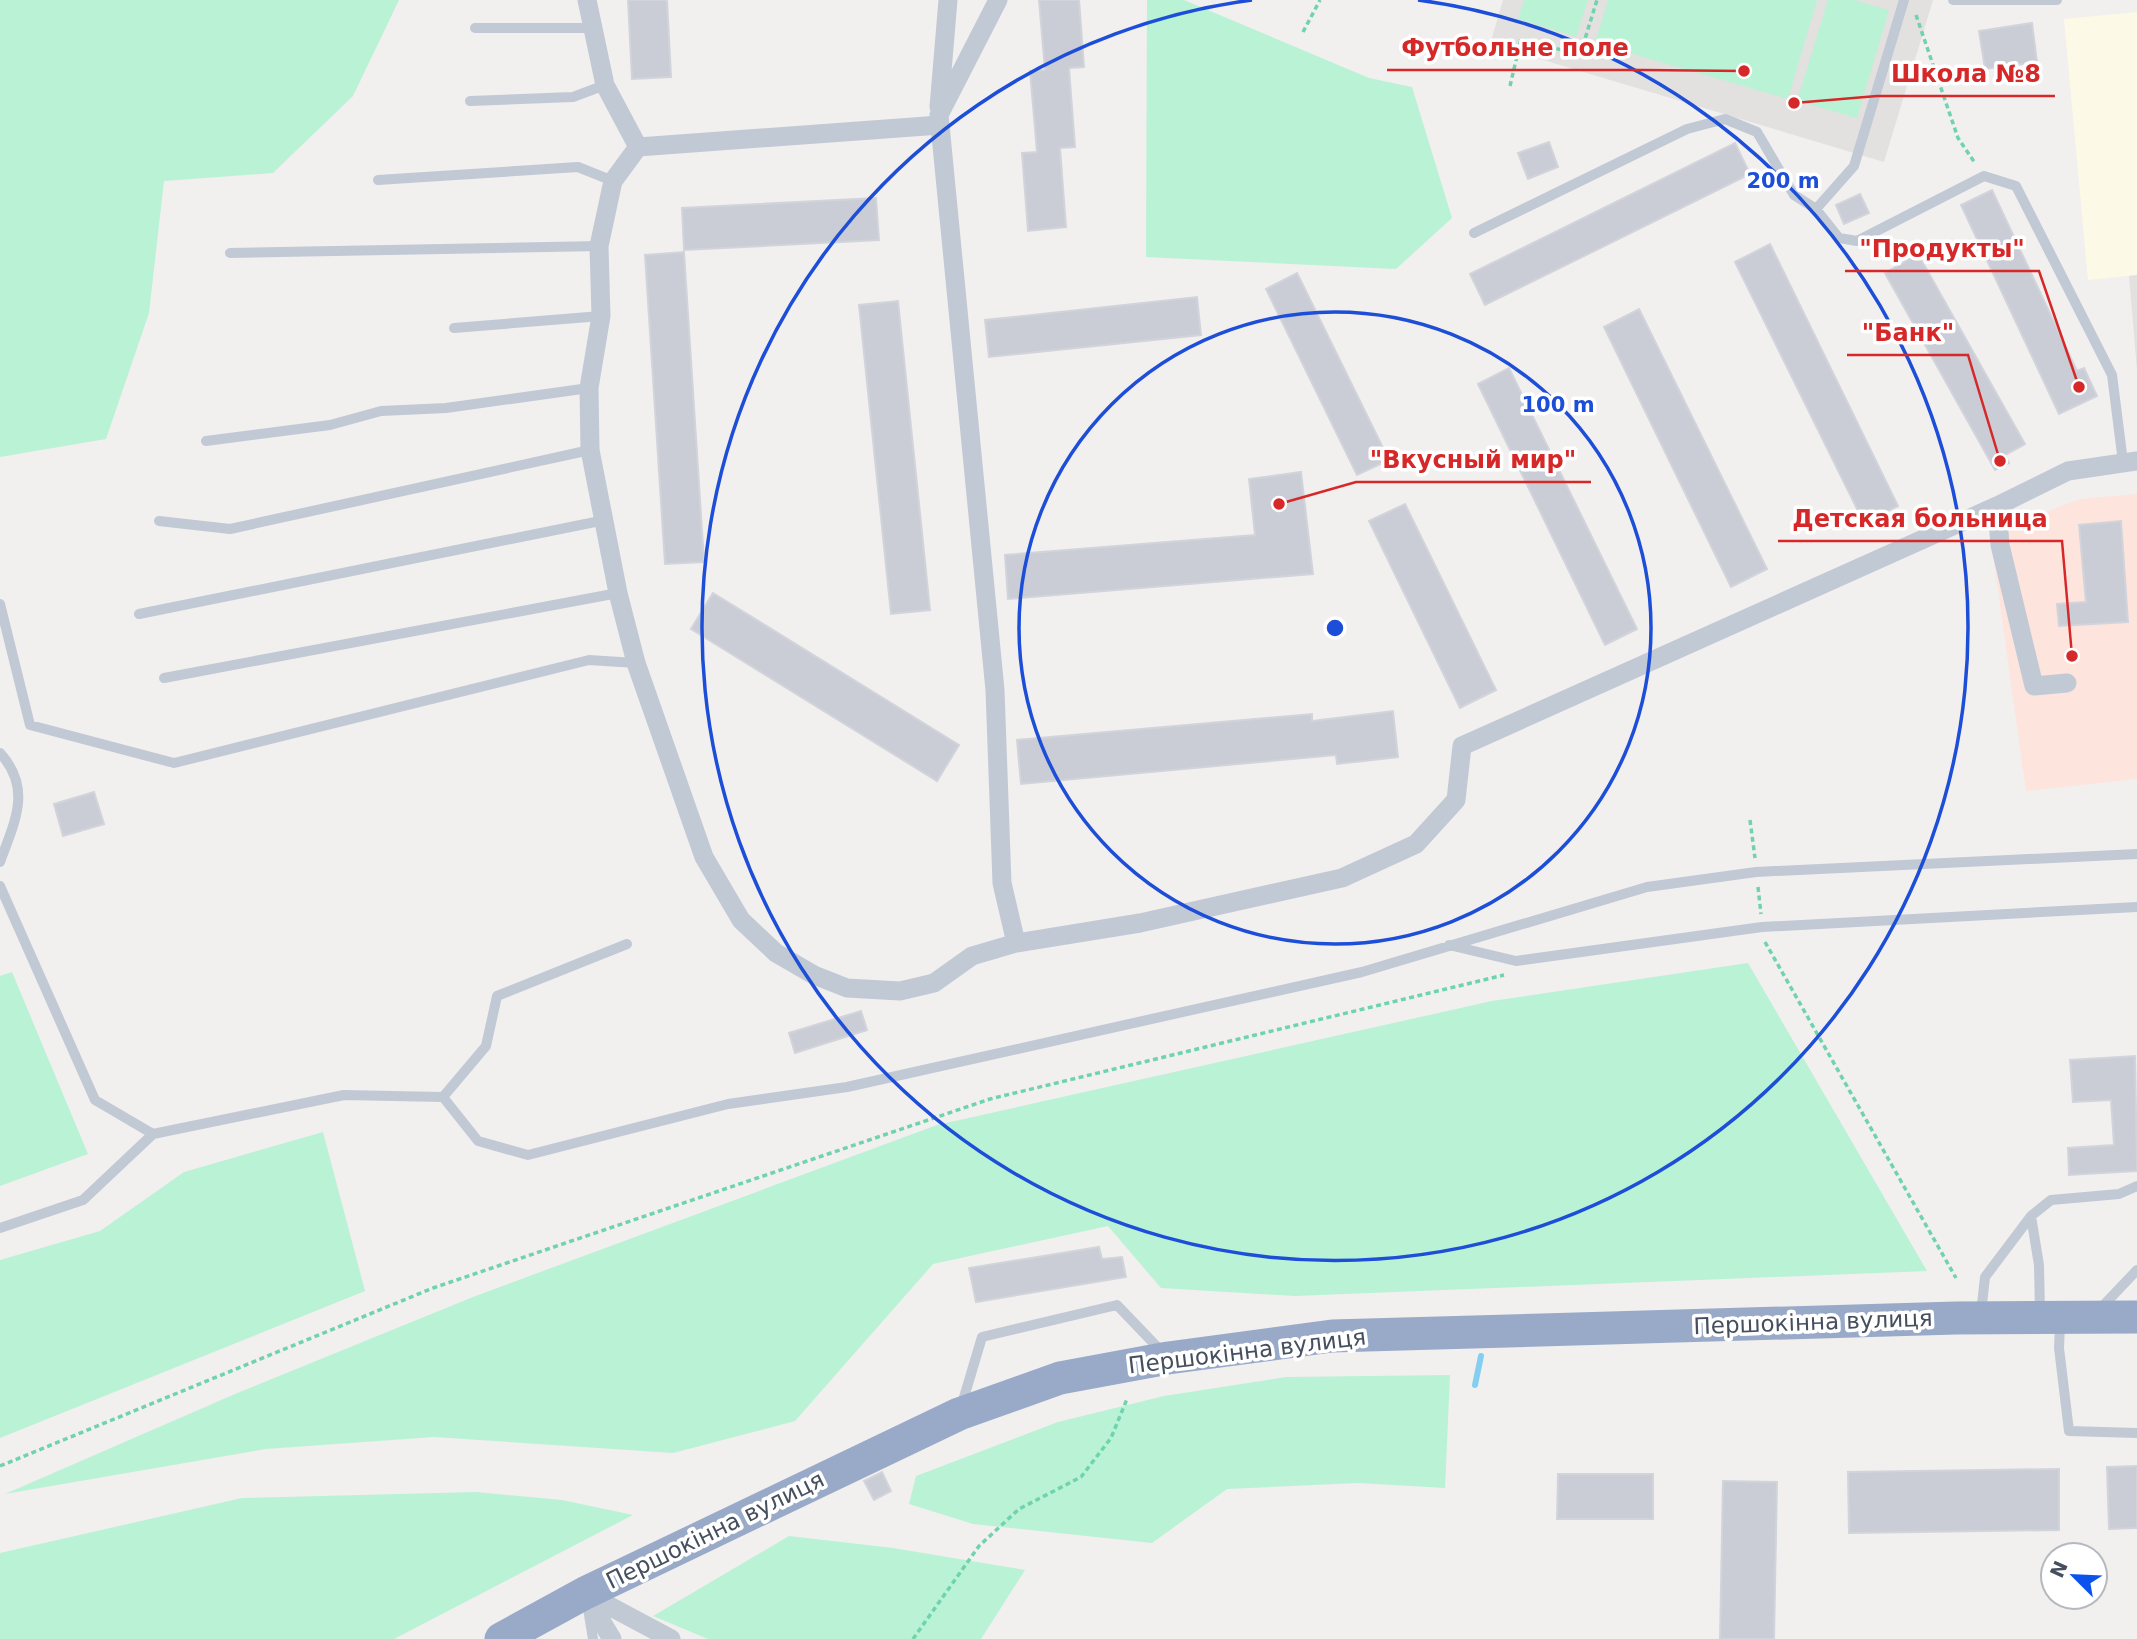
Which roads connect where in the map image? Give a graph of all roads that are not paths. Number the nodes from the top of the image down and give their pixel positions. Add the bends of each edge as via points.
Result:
1 (587, 0) edge
2 (948, 0) edge
3 (998, 0) edge
4 (1904, 0) edge
5 (1953, 0) edge
6 (2057, 0) edge
7 (593, 27) junction
8 (475, 28) dead end
9 (605, 85) junction
10 (470, 101) dead end
11 (939, 120) junction
12 (639, 147) junction
13 (378, 180) dead end
14 (613, 181) junction
15 (1816, 209) junction
16 (1474, 233) dead end
17 (599, 246) junction
18 (230, 253) dead end
19 (601, 316) junction
20 (454, 328) dead end
21 (589, 388) junction
22 (206, 442) dead end
23 (590, 450) junction
24 (2130, 462) edge
25 (1997, 506) junction
26 (605, 520) junction
27 (159, 521) dead end
28 (618, 593) junction
29 (0, 604) edge
30 (139, 614) dead end
31 (636, 663) junction
32 (164, 677) dead end
33 (2067, 683) dead end
34 (0, 753) edge
35 (2137, 854) edge
36 (0, 862) edge
37 (0, 886) edge
38 (2137, 907) edge
39 (1016, 943) junction
40 (628, 944) dead end
41 (1448, 945) junction
42 (443, 1097) junction
43 (153, 1134) junction
44 (2137, 1186) edge
45 (2031, 1216) junction
46 (0, 1228) edge
47 (2137, 1269) edge
48 (1980, 1317) junction
49 (2064, 1317) junction
50 (2137, 1317) edge
51 (1168, 1359) junction
52 (959, 1413) junction
53 (2137, 1433) edge
54 (585, 1593) junction
55 (501, 1639) edge
56 (593, 1639) edge
57 (612, 1639) edge
58 (671, 1639) edge

1 - 7 street
2 - 11 street
3 - 11 street
4 - 15 lane via 1854,166
5 - 6 lane
7 - 8 lane
7 - 9 street
9 - 10 lane via 573,97
9 - 12 street
11 - 12 street
11 - 39 street via 995,690 1002,883
12 - 14 street
13 - 14 lane via 578,167
14 - 17 street
15 - 16 lane via 1794,195 1757,132 1726,119 1687,129
15 - 24 lane via 1839,238 1857,241 1984,176 2016,186 2112,375
17 - 18 lane
17 - 19 street
19 - 20 lane
19 - 21 street
21 - 22 lane via 446,408 381,411 330,425
21 - 23 street
23 - 26 street
23 - 27 lane via 230,529
24 - 25 street via 2068,471
25 - 33 street via 2000,545 2034,686
25 - 39 street via 1462,746 1456,800 1416,844 1342,878 1140,923
26 - 28 street
26 - 30 lane
28 - 31 street
28 - 32 lane
29 - 31 lane via 30,725 174,763 589,660
31 - 39 street via 704,857 741,920 776,953 847,988 900,991 934,983 972,956
34 - 36 lane via 21,800
35 - 41 lane via 1729,876 1647,887
37 - 43 lane via 95,1100
38 - 41 lane via 1762,927 1516,961
40 - 42 lane via 496,996 486,1046
41 - 42 lane via 1349,975 847,1087 728,1104 528,1155 478,1141
42 - 43 lane via 344,1095
43 - 46 lane via 82,1200
44 - 45 lane via 2119,1194 2050,1200
45 - 48 lane via 1985,1277
45 - 49 lane via 2039,1265
47 - 49 lane
48 - 49 highway, Першокінна вулиця
48 - 51 highway, Першокінна вулиця via 1332,1336
49 - 50 highway, Першокінна вулиця
49 - 53 lane via 2059,1348 2069,1431
51 - 52 highway, Першокінна вулиця via 1060,1378
51 - 52 lane via 1117,1305 982,1337
52 - 54 highway, Першокінна вулиця
54 - 55 highway, Першокінна вулиця
54 - 56 lane
54 - 57 street
54 - 58 street

